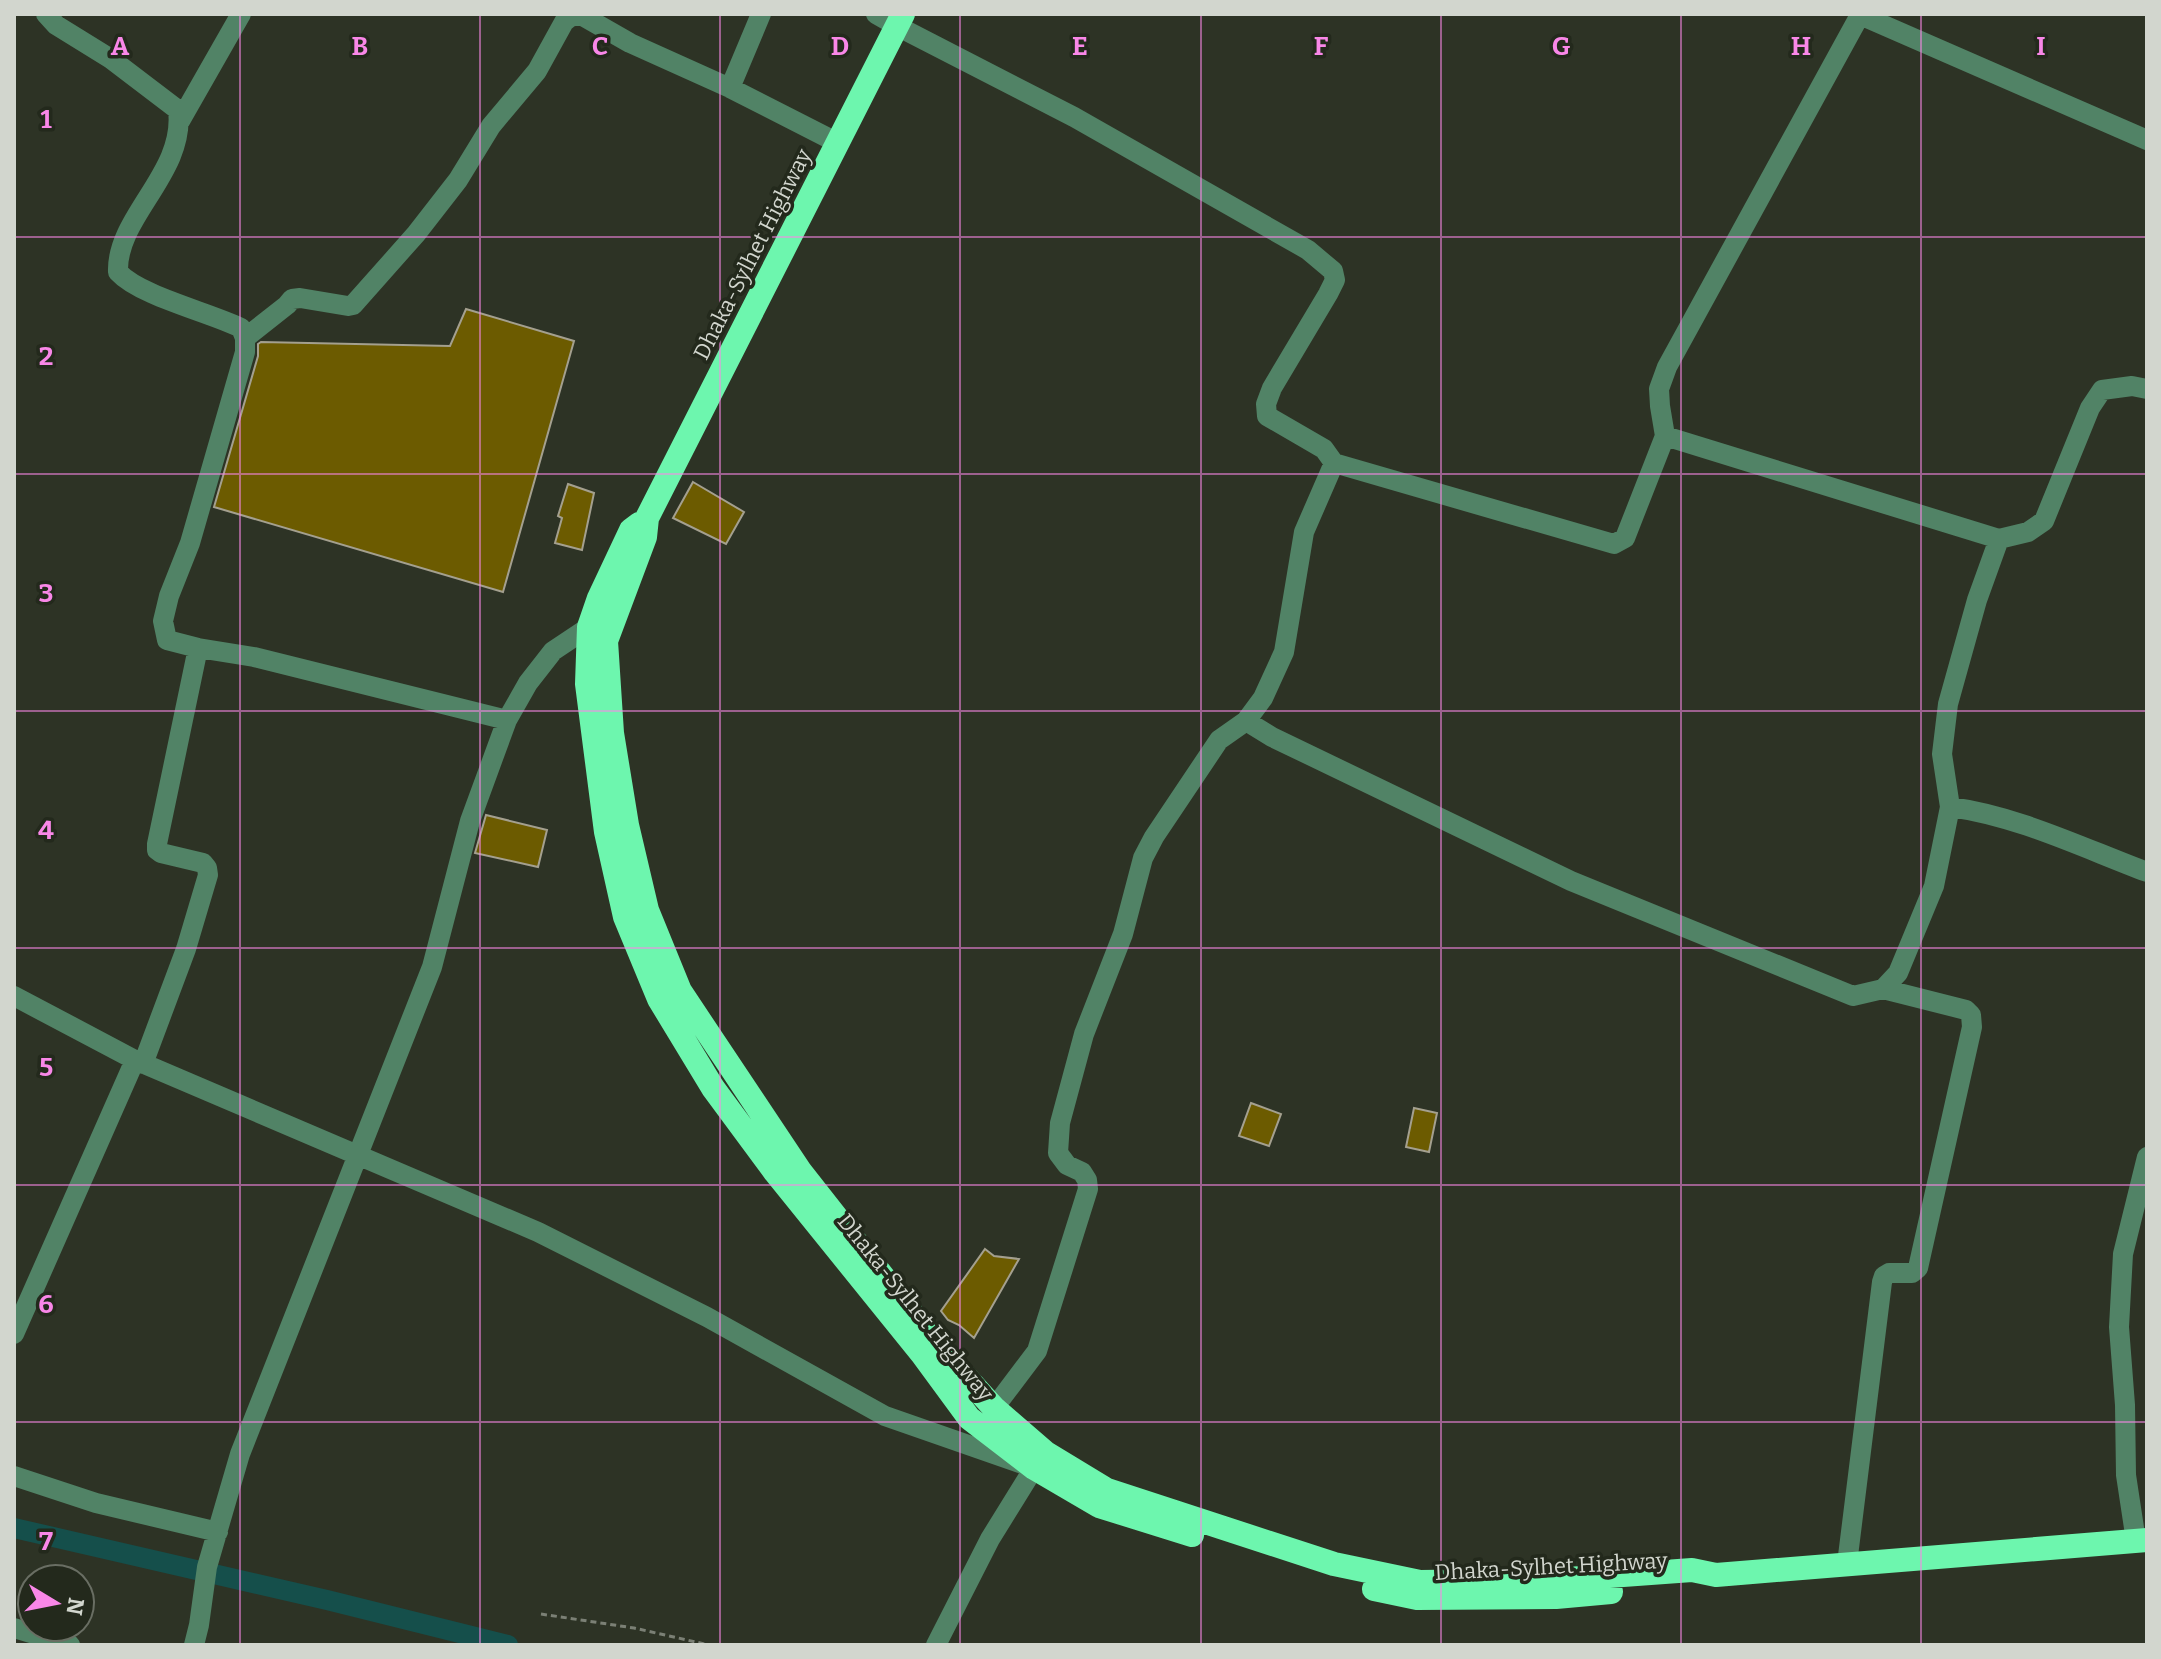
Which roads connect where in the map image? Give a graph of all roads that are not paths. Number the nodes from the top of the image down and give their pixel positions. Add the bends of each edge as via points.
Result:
1 (46, 14) edge
2 (241, 14) edge
3 (761, 14) edge
4 (1859, 14) edge
5 (892, 18) edge
6 (730, 88) junction
7 (180, 121) junction
8 (2147, 140) edge
9 (838, 143) junction
10 (245, 338) junction
11 (2147, 389) edge
12 (1665, 436) junction
13 (1334, 463) junction
14 (647, 518) junction
15 (1999, 539) junction
16 (589, 627) junction
17 (198, 648) junction
18 (507, 720) junction
19 (1246, 721) junction
20 (1950, 807) junction
21 (2147, 872) edge
22 (1883, 989) junction
23 (14, 996) edge
24 (139, 1062) junction
25 (357, 1155) junction
26 (2147, 1157) edge
27 (14, 1334) edge
28 (994, 1408) junction
29 (1034, 1468) junction
30 (14, 1476) edge
31 (218, 1532) junction
32 (2142, 1540) edge
33 (1847, 1564) junction
34 (1716, 1575) junction
35 (14, 1628) edge
36 (196, 1635) edge
37 (70, 1645) edge
38 (936, 1645) edge

1 - 7 street via 178,110
2 - 7 street
3 - 6 street
4 - 8 street
4 - 12 street via 1667,367 1659,389
5 - 9 highway, Dhaka-Sylhet Highway
5 - 13 street via 1308,250 1333,271 1328,294 1266,404 1267,416 1324,449
6 - 9 street
6 - 10 street via 581,15 570,17 458,180 353,305 292,299
7 - 10 street via 170,161 129,232 118,272 150,292 241,328
9 - 14 highway, Dhaka-Sylhet Highway
10 - 17 street via 190,543 163,621 167,640
11 - 15 street via 2102,390 2044,521 2028,532
12 - 13 street via 1625,538 1614,544
12 - 15 street
13 - 19 street via 1304,532 1284,652
14 - 16 highway, Dhaka-Sylhet Highway via 631,530
14 - 28 highway, Dhaka-Sylhet Highway via 645,537 606,641 612,733 647,910 680,991 800,1171 936,1344
15 - 20 street via 1948,704 1942,754
16 - 18 street via 553,651
16 - 29 highway, Dhaka-Sylhet Highway via 587,684 606,832 625,917 659,999 713,1088 775,1172 969,1418
17 - 18 street
17 - 24 street via 157,850 203,863 208,875 186,949
18 - 25 street via 470,821 432,967
19 - 22 street via 1571,881 1853,996
19 - 28 street via 1219,740 1143,858 1060,1123 1058,1153 1082,1172 1088,1189 1037,1351
20 - 21 street via 1980,811
20 - 22 street via 1934,886 1898,973
22 - 33 street via 1966,1010 1972,1027 1918,1268 1889,1273 1882,1282
23 - 24 street
24 - 25 street
24 - 27 street
25 - 29 street via 552,1239 885,1416
25 - 31 street via 240,1454
26 - 32 street via 2123,1254 2119,1327 2126,1475
28 - 34 highway, Dhaka-Sylhet Highway via 1046,1453 1107,1490 1334,1564 1420,1582 1692,1570
29 - 34 highway, Dhaka-Sylhet Highway via 1099,1506 1331,1579 1417,1598 1556,1597 1696,1585
29 - 38 street via 990,1539
30 - 31 street via 96,1503
31 - 36 street
32 - 33 highway, Dhaka-Sylhet Highway
33 - 34 highway, Dhaka-Sylhet Highway
35 - 37 street

